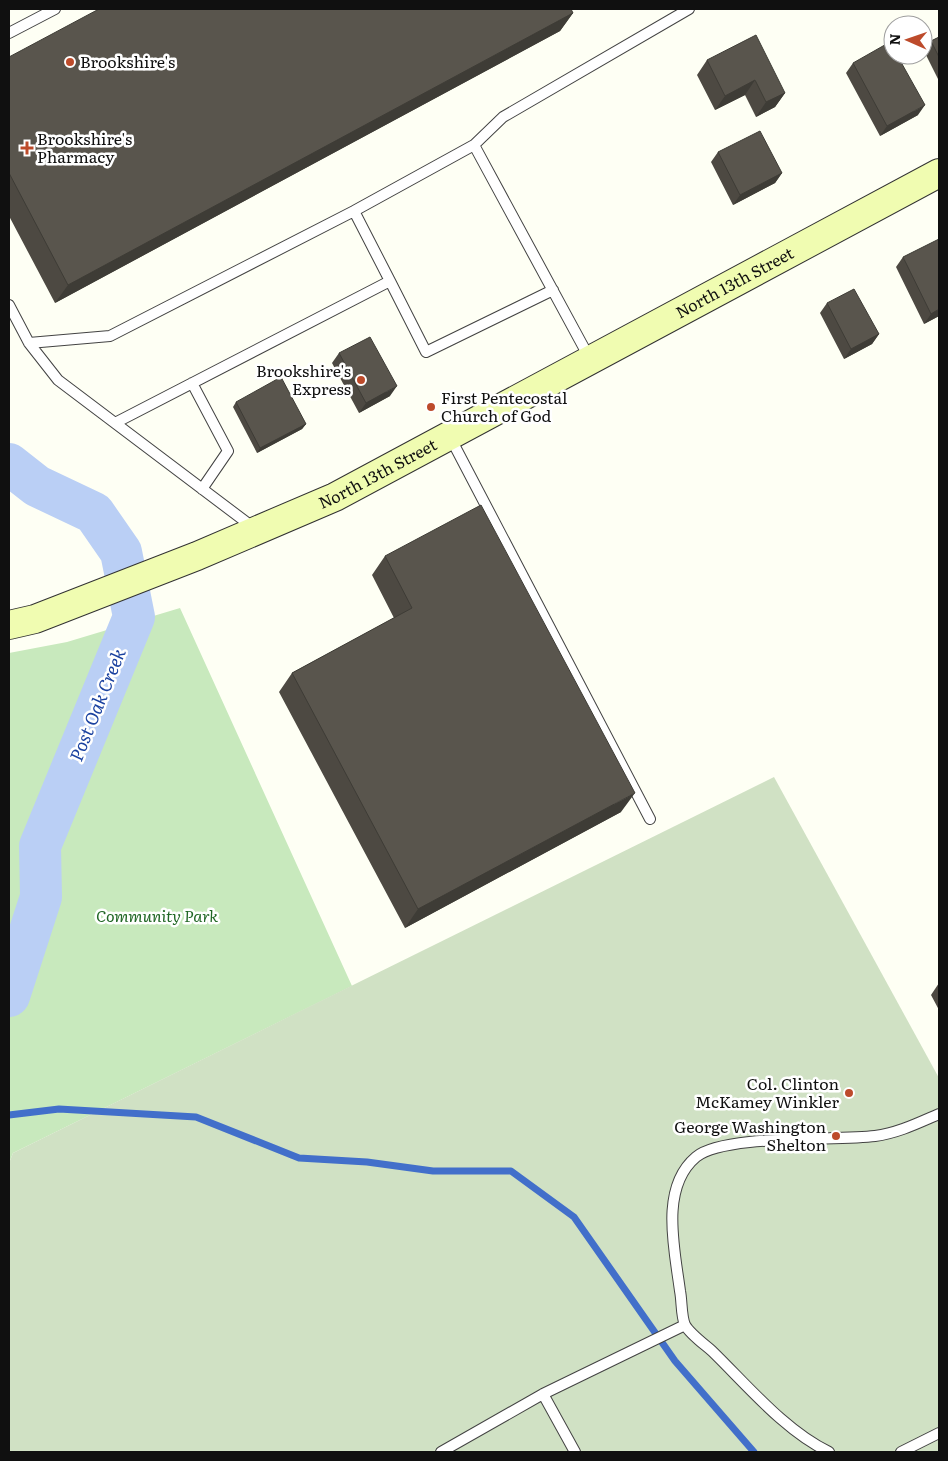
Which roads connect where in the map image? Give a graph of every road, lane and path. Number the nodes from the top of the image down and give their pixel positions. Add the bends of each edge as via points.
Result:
1 (55, 9) edge
2 (689, 9) edge
3 (9, 33) edge
4 (474, 144) junction
5 (939, 173) edge
6 (354, 211) junction
7 (390, 281) junction
8 (553, 290) junction
9 (9, 304) edge
10 (29, 342) junction
11 (591, 360) junction
12 (192, 383) junction
13 (115, 423) junction
14 (450, 436) junction
15 (202, 489) junction
16 (257, 530) junction
17 (22, 622) edge
18 (650, 819) dead end
19 (939, 1114) edge
20 (685, 1324) junction
21 (543, 1394) junction
22 (939, 1433) edge
23 (440, 1452) edge
24 (575, 1452) edge
25 (829, 1452) edge
26 (901, 1452) edge

1 - 3 lane
2 - 4 lane via 503,117
4 - 6 lane
4 - 8 lane
5 - 11 street, North 13th Street
6 - 7 lane
6 - 10 lane via 110,336
7 - 8 lane via 426,352
7 - 12 lane
8 - 11 lane
9 - 10 lane
10 - 13 lane via 58,380
11 - 14 street, North 13th Street
12 - 13 lane
12 - 15 lane via 228,450
13 - 15 lane
14 - 16 street, North 13th Street via 335,497
14 - 18 lane
15 - 16 lane
16 - 17 street, North 13th Street
19 - 20 lane via 899,1132 746,1143 717,1148 696,1157 680,1179 673,1204 674,1245
20 - 21 lane
20 - 25 lane via 788,1425 815,1446
21 - 23 lane
21 - 24 lane
22 - 26 lane

